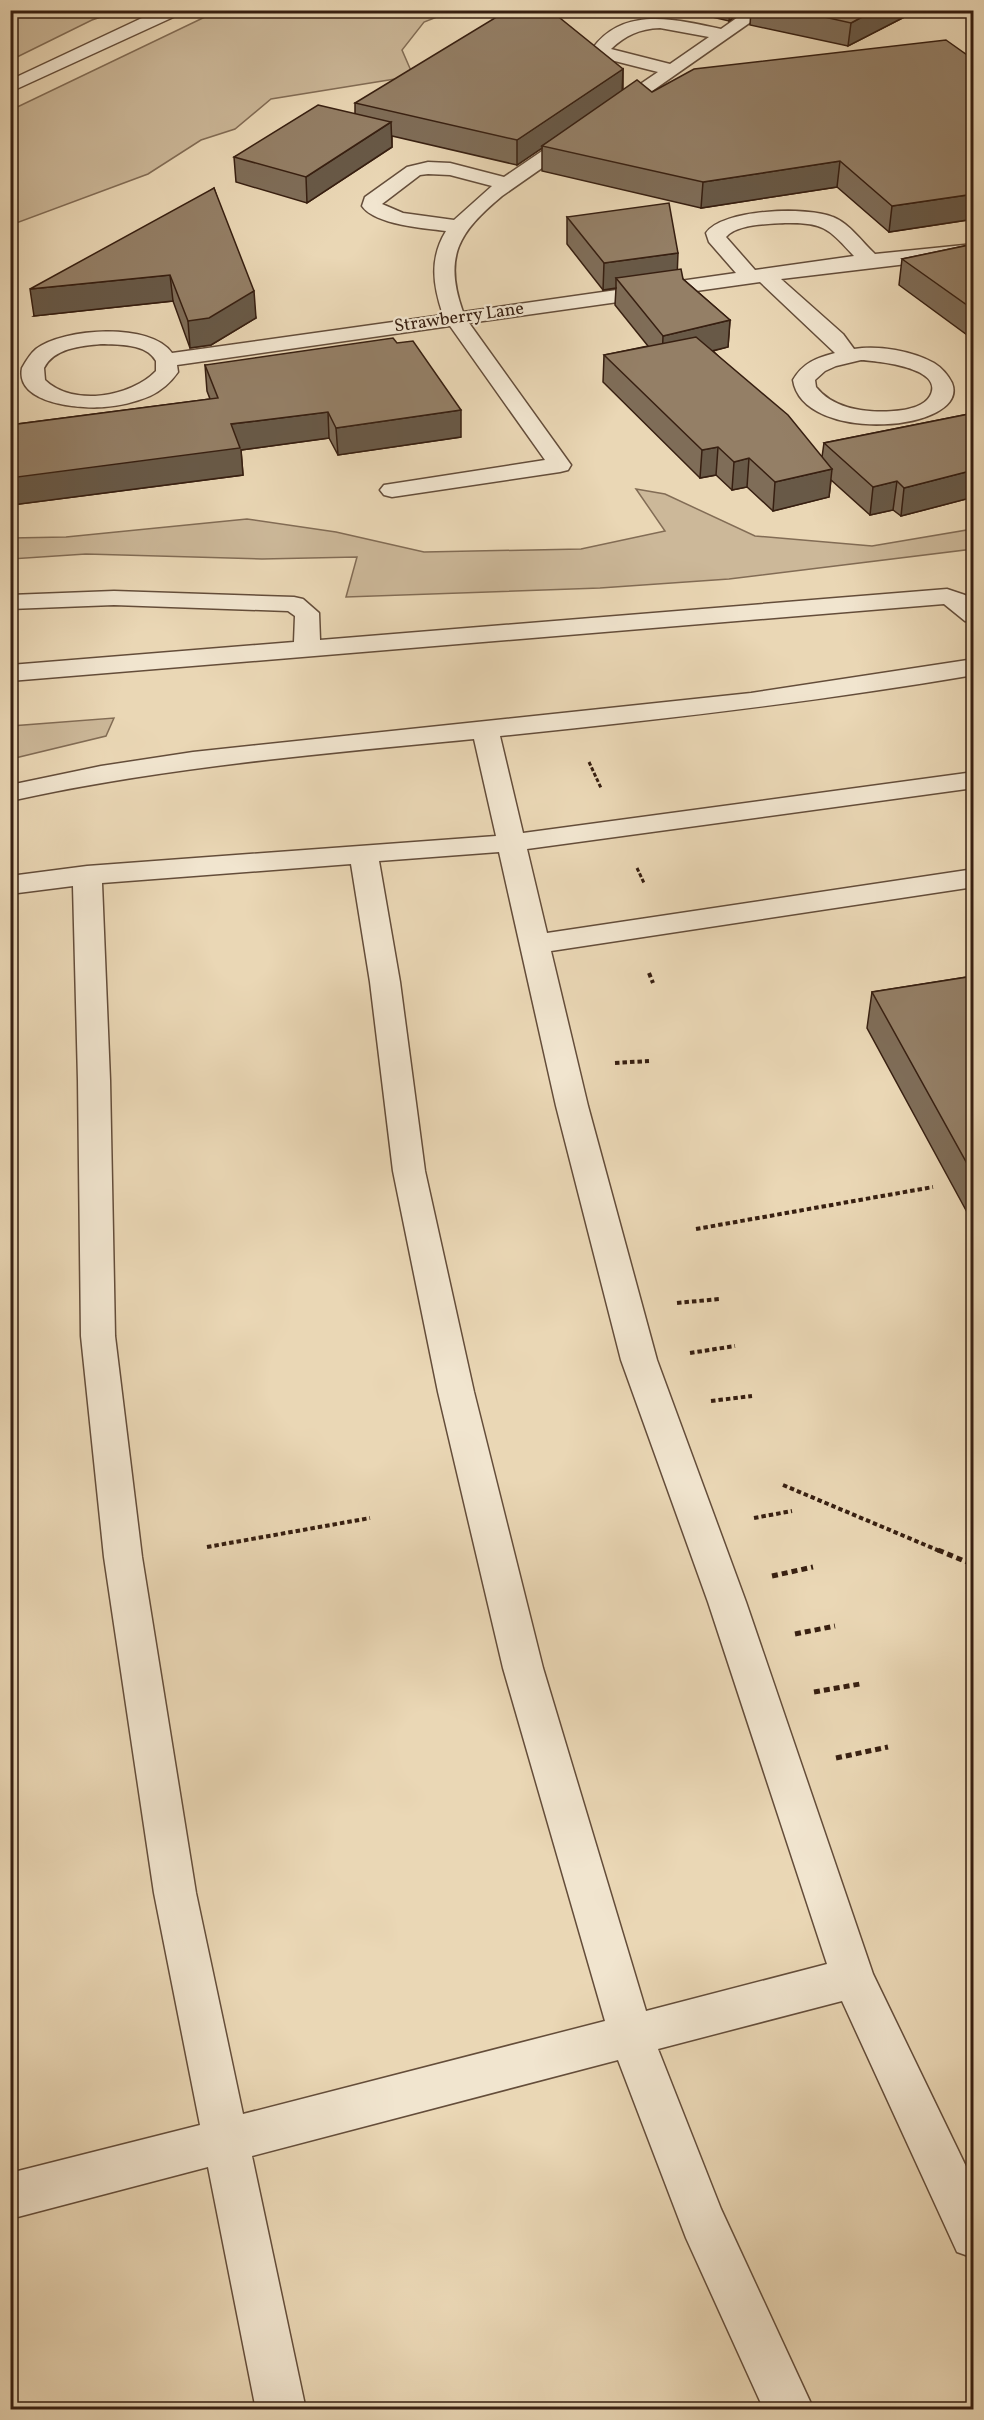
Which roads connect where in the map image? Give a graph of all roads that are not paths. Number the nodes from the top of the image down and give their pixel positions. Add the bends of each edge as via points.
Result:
1 (174, 10) edge
2 (760, 10) edge
3 (724, 35) junction
4 (674, 70) junction
5 (10, 87) edge
6 (508, 184) junction
7 (459, 226) junction
8 (974, 250) edge
9 (868, 260) junction
10 (757, 276) junction
11 (455, 318) junction
12 (848, 355) junction
13 (167, 360) junction
14 (392, 490) dead end
15 (974, 592) edge
16 (947, 596) junction
17 (10, 602) edge
18 (974, 616) edge
19 (307, 649) junction
20 (974, 667) edge
21 (10, 674) edge
22 (485, 729) junction
23 (974, 780) edge
24 (10, 793) edge
25 (512, 843) junction
26 (364, 854) junction
27 (87, 876) junction
28 (974, 878) edge
29 (10, 885) edge
30 (535, 944) junction
31 (853, 1978) junction
32 (631, 2036) junction
33 (225, 2141) junction
34 (10, 2196) edge
35 (974, 2235) edge
36 (281, 2409) edge
37 (789, 2409) edge

1 - 5 street
2 - 3 street
3 - 4 street
3 - 4 street via 646,22 631,26 602,48 611,56
4 - 6 street
6 - 7 street via 466,215
6 - 7 street via 450,169 428,168 414,171 372,201 372,206 382,212
7 - 11 street via 446,251 443,274 446,297
8 - 9 street, Strawberry Lane
9 - 10 street, Strawberry Lane
9 - 10 street via 831,224 815,217 793,216 721,228 716,238
10 - 11 street, Strawberry Lane
10 - 12 street via 835,339
11 - 13 street, Strawberry Lane
11 - 14 street via 560,465
12 - 12 street via 810,370 804,382 814,400 833,410 872,418 922,411 941,396 943,390 937,377 922,366 888,356
13 - 13 street via 149,345 101,338 53,349 38,360 32,372 36,384 50,394 72,399 113,399 157,384 167,372
15 - 16 street
16 - 18 street
16 - 19 street
17 - 19 street via 114,598 294,604 307,613
19 - 21 street
20 - 22 street via 738,704
22 - 24 street via 144,766
22 - 25 street
23 - 25 street
25 - 26 street
25 - 30 street
26 - 27 street
26 - 32 street via 409,1171 456,1392 523,1668
27 - 29 street
27 - 33 street via 99,1347 123,1557 175,1893
28 - 30 street
30 - 31 street via 572,1106 639,1360 727,1602
31 - 32 street
31 - 35 street
32 - 33 street
32 - 37 street via 703,2221
33 - 34 street
33 - 36 street

